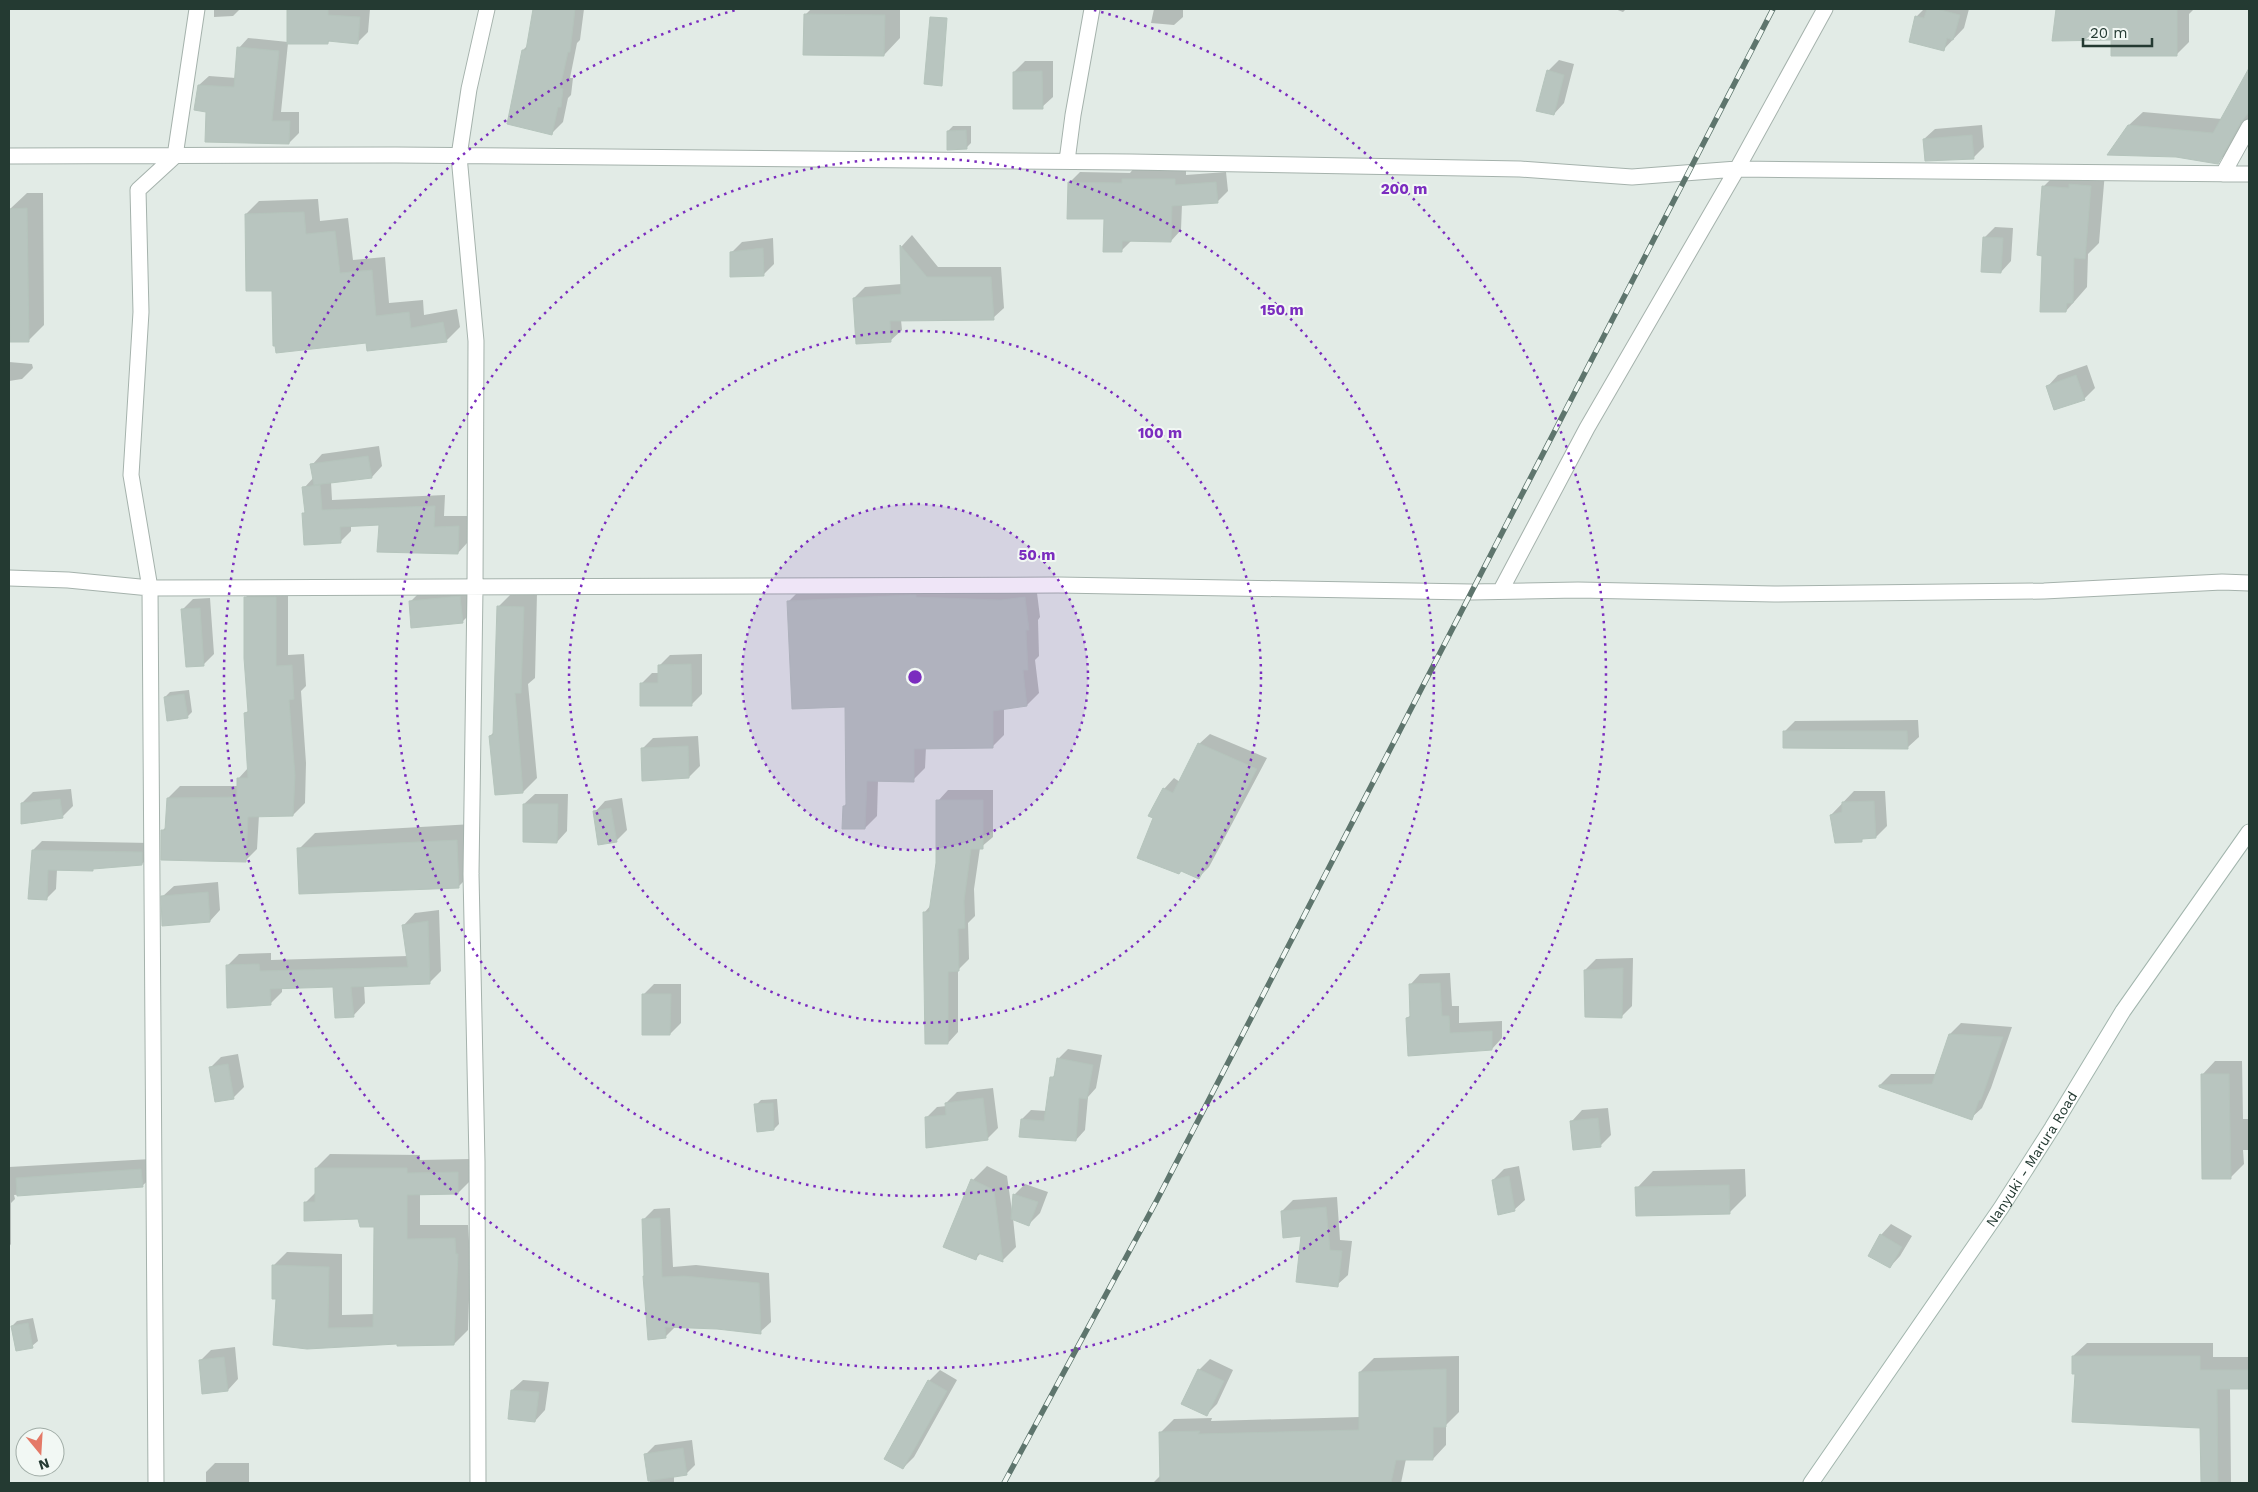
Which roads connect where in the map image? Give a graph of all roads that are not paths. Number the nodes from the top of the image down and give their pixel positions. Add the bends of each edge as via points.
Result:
1 (196, 9) edge
2 (487, 9) edge
3 (1092, 9) edge
4 (1825, 9) edge
5 (2249, 128) edge
6 (9, 156) edge
7 (175, 156) junction
8 (458, 156) junction
9 (1067, 161) junction
10 (1737, 169) junction
11 (2224, 174) junction
12 (2249, 174) edge
13 (9, 578) edge
14 (2249, 583) edge
15 (150, 588) junction
16 (475, 588) junction
17 (1501, 590) junction
18 (2249, 832) edge
19 (156, 1483) edge
20 (478, 1483) edge
21 (1811, 1483) edge

1 - 7 street
2 - 8 street
3 - 9 street
4 - 10 street
5 - 11 street
6 - 7 street
7 - 8 street
7 - 15 street via 138,190 141,312 131,475
8 - 9 street
8 - 16 street via 476,341
9 - 10 street via 1520,169 1632,177
10 - 11 street
10 - 17 street via 1587,428
11 - 12 street
13 - 15 street
14 - 17 street via 2044,591 1774,594
15 - 16 street
15 - 19 street
16 - 17 street via 1058,585
16 - 20 street via 471,874 477,1170
18 - 21 street, Nanyuki - Marura Road via 2123,1012 1996,1216

